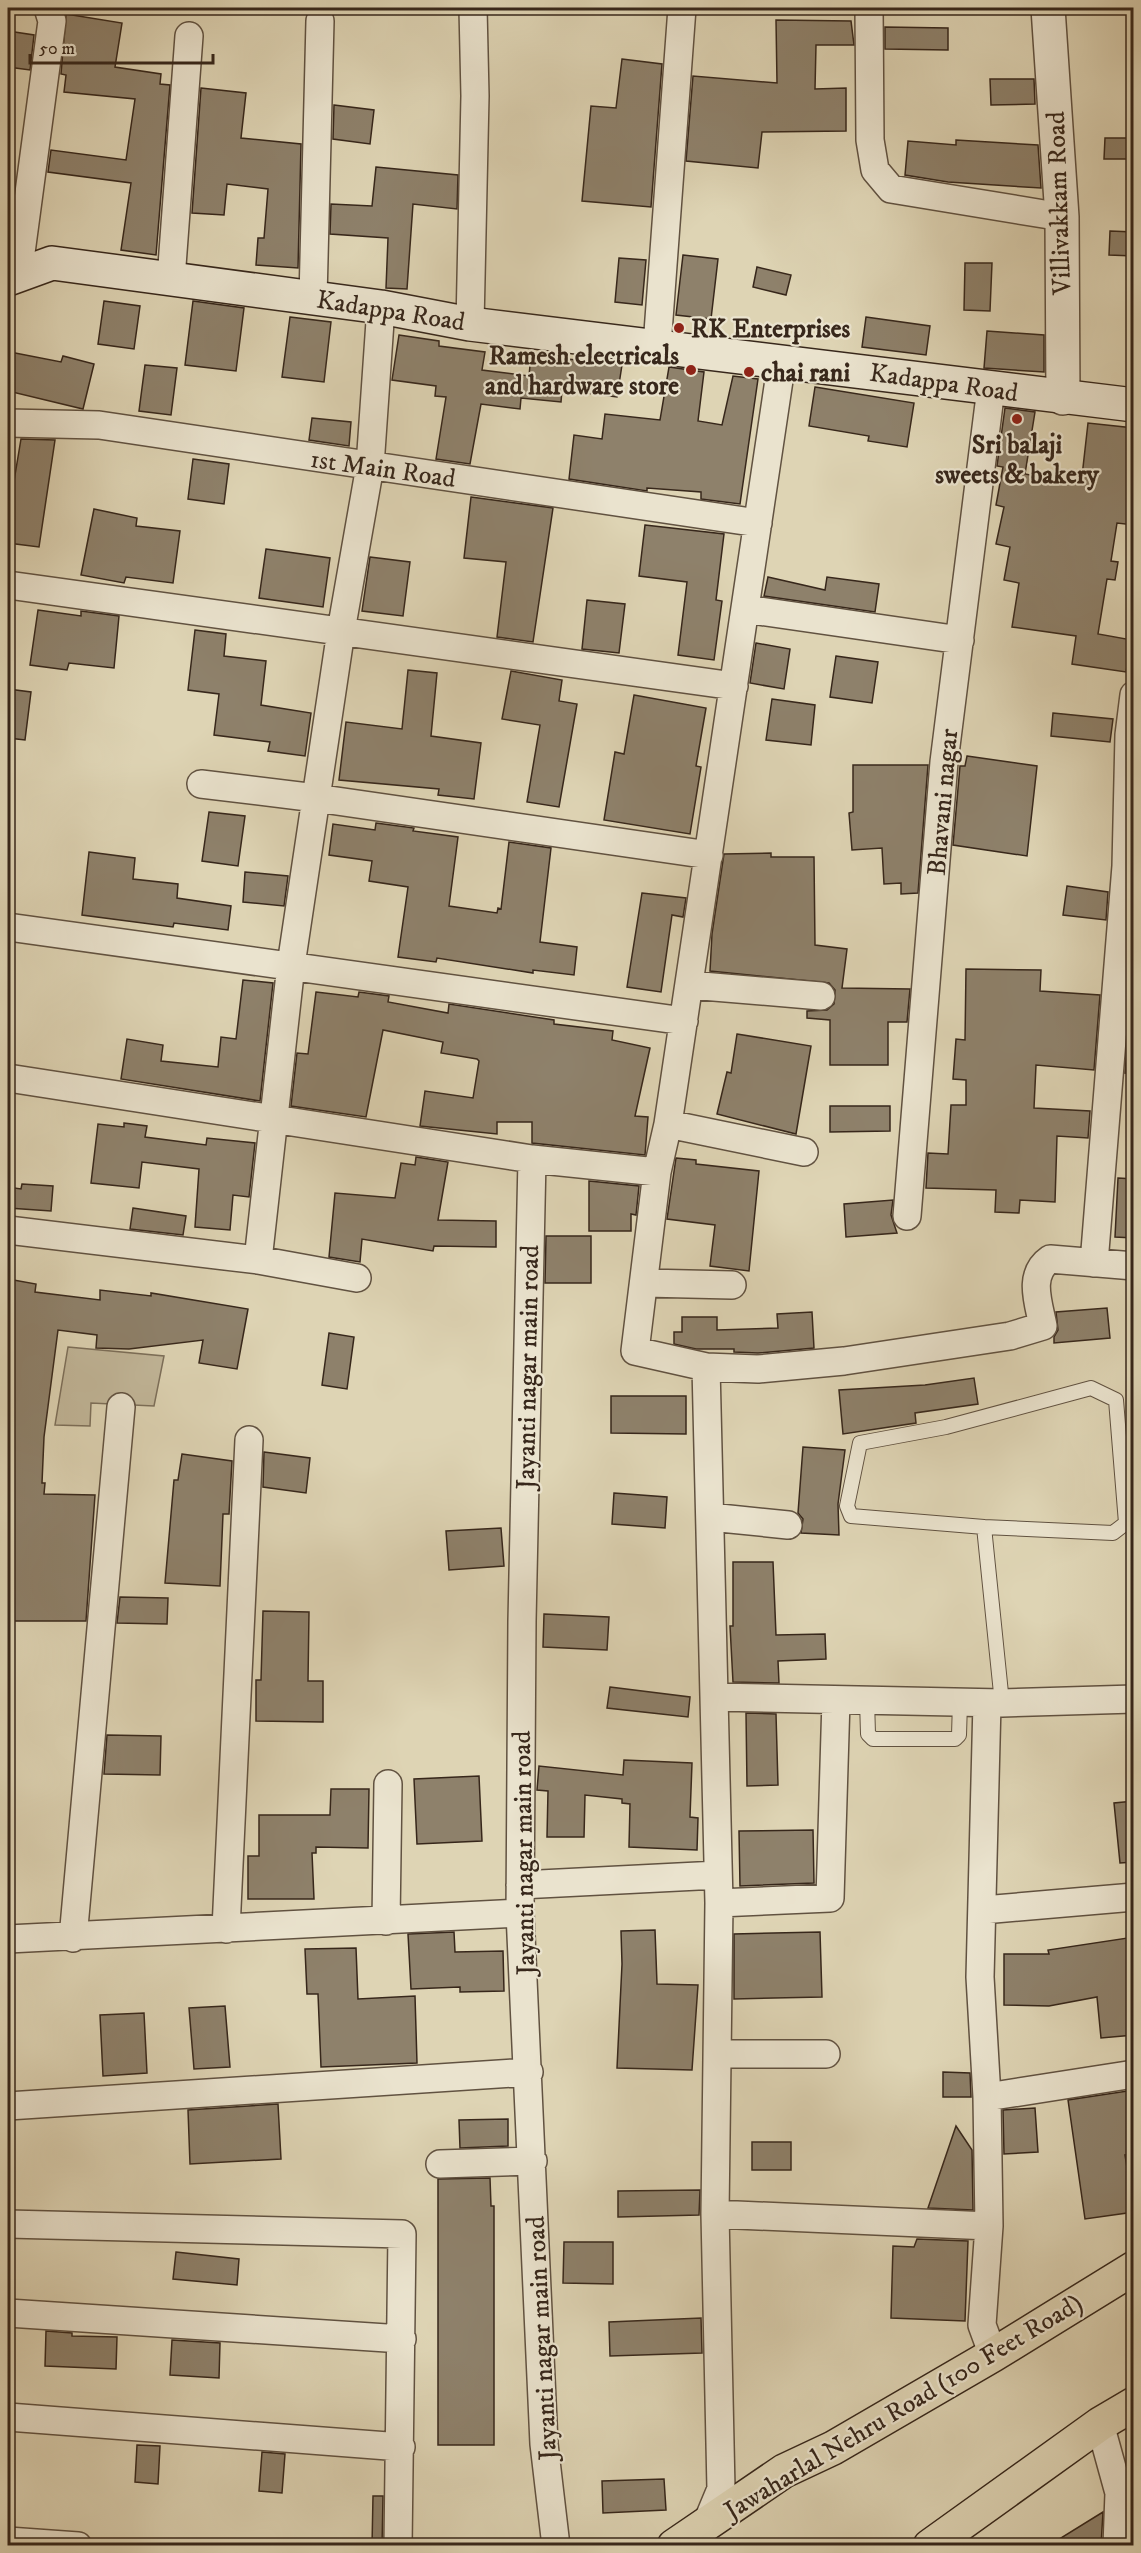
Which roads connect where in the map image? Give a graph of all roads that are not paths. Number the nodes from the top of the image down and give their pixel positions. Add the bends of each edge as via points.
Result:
1 (48, 8) edge
2 (473, 8) edge
3 (682, 8) edge
4 (869, 8) edge
5 (1048, 8) edge
6 (320, 21) dead end
7 (189, 36) dead end
8 (1062, 217) junction
9 (13, 277) edge
10 (171, 279) junction
11 (313, 298) junction
12 (381, 307) junction
13 (470, 324) junction
14 (657, 346) junction
15 (782, 360) junction
16 (991, 388) junction
17 (1063, 398) junction
18 (1134, 405) edge
19 (8, 423) edge
20 (370, 466) junction
21 (758, 523) junction
22 (8, 585) edge
23 (745, 609) junction
24 (340, 631) junction
25 (960, 640) junction
26 (734, 686) junction
27 (1134, 695) edge
28 (201, 784) dead end
29 (316, 798) junction
30 (709, 855) junction
31 (8, 927) edge
32 (291, 965) junction
33 (690, 986) junction
34 (821, 996) dead end
35 (684, 1021) junction
36 (8, 1078) edge
37 (275, 1120) junction
38 (668, 1124) junction
39 (804, 1152) dead end
40 (532, 1159) junction
41 (657, 1172) junction
42 (908, 1216) dead end
43 (8, 1230) edge
44 (258, 1260) junction
45 (1094, 1263) junction
46 (1134, 1266) edge
47 (357, 1278) dead end
48 (645, 1283) junction
49 (732, 1285) dead end
50 (706, 1368) junction
51 (121, 1407) dead end
52 (249, 1440) dead end
53 (710, 1517) junction
54 (788, 1525) dead end
55 (984, 1527) junction
56 (714, 1697) junction
57 (1134, 1699) edge
58 (836, 1700) junction
59 (867, 1701) junction
60 (960, 1702) junction
61 (995, 1703) junction
62 (388, 1784) dead end
63 (718, 1875) junction
64 (520, 1885) junction
65 (1134, 1897) edge
66 (719, 1903) junction
67 (983, 1910) junction
68 (520, 1913) junction
69 (386, 1920) junction
70 (226, 1929) junction
71 (73, 1938) junction
72 (8, 1939) edge
73 (717, 2054) junction
74 (826, 2054) dead end
75 (529, 2072) junction
76 (1134, 2074) edge
77 (987, 2097) junction
78 (8, 2106) edge
79 (532, 2161) junction
80 (440, 2164) dead end
81 (715, 2214) junction
82 (8, 2224) edge
83 (989, 2226) junction
84 (1134, 2268) edge
85 (8, 2313) edge
86 (402, 2338) junction
87 (993, 2355) junction
88 (1134, 2404) edge
89 (8, 2417) edge
90 (1100, 2424) junction
91 (401, 2447) junction
92 (706, 2525) junction
93 (15, 2543) edge
94 (78, 2546) edge
95 (399, 2546) edge
96 (556, 2546) edge
97 (674, 2546) edge
98 (930, 2546) edge
99 (1117, 2546) edge

1 - 9 street via 52,21
2 - 13 street
3 - 14 street
4 - 8 street via 870,140 875,170 891,189
5 - 8 main road, Villivakkam Road
6 - 11 street
7 - 10 street
8 - 17 main road, Villivakkam Road
9 - 10 main road, Kadappa Road via 52,263
10 - 11 main road, Kadappa Road
11 - 12 main road, Kadappa Road
12 - 13 main road, Kadappa Road
12 - 20 street
13 - 14 main road, Kadappa Road
14 - 15 main road, Kadappa Road
15 - 16 main road, Kadappa Road
15 - 21 street
16 - 17 main road, Kadappa Road
16 - 25 street, Bhavani nagar
17 - 18 main road, Kadappa Road
19 - 20 street, 1st Main Road via 99,425
20 - 21 street, 1st Main Road
20 - 24 street
21 - 23 street
22 - 24 street
23 - 25 street
23 - 26 street
24 - 26 street
24 - 29 street
25 - 42 street, Bhavani nagar via 944,762
26 - 30 street
27 - 45 street via 1129,735 1126,866
28 - 29 street
29 - 30 street
29 - 32 street
30 - 33 street
31 - 32 street
32 - 35 street
32 - 37 street
33 - 34 street
33 - 35 street
35 - 38 street
36 - 37 street
37 - 40 street
37 - 44 street
38 - 39 street
38 - 41 street
40 - 41 street
40 - 64 street, Jayanti nagar main road
41 - 48 street
43 - 44 street
44 - 47 street
45 - 46 street
45 - 50 street via 1059,1259 1045,1263 1035,1282 1043,1326 1010,1336 844,1361
48 - 49 street
48 - 50 street via 635,1351
50 - 53 street
51 - 71 street
52 - 70 street
53 - 54 street
53 - 56 street
55 - 55 lane via 851,1516 847,1506 860,1443 946,1427 1091,1388 1116,1400 1126,1522 1113,1533
55 - 61 lane
56 - 58 street
56 - 63 street
57 - 61 street
58 - 59 street
58 - 66 street via 830,1898
59 - 60 street
59 - 60 lane via 868,1734 873,1739 955,1739 959,1735
60 - 61 street
61 - 67 street
62 - 69 street
63 - 64 street
63 - 66 street
64 - 68 street, Jayanti nagar main road
65 - 67 street
66 - 73 street
67 - 77 street via 980,1977
68 - 69 street
68 - 75 street, Jayanti nagar main road
69 - 70 street
70 - 71 street
71 - 72 street
73 - 74 street
73 - 81 street
75 - 78 street
75 - 79 street, Jayanti nagar main road
76 - 77 street
77 - 83 street
79 - 80 street
79 - 96 street, Jayanti nagar main road via 544,2444
81 - 83 street
81 - 92 street via 721,2489
82 - 86 street via 402,2234
83 - 87 street via 982,2325
84 - 87 main road, Jawaharlal Nehru Road (100 Feet Road)
85 - 86 street
86 - 91 street
87 - 92 main road, Jawaharlal Nehru Road (100 Feet Road) via 784,2472
88 - 90 main road
89 - 91 street
90 - 98 main road
90 - 99 street via 1119,2493
91 - 95 street
92 - 97 main road, Jawaharlal Nehru Road (100 Feet Road)
93 - 94 street

